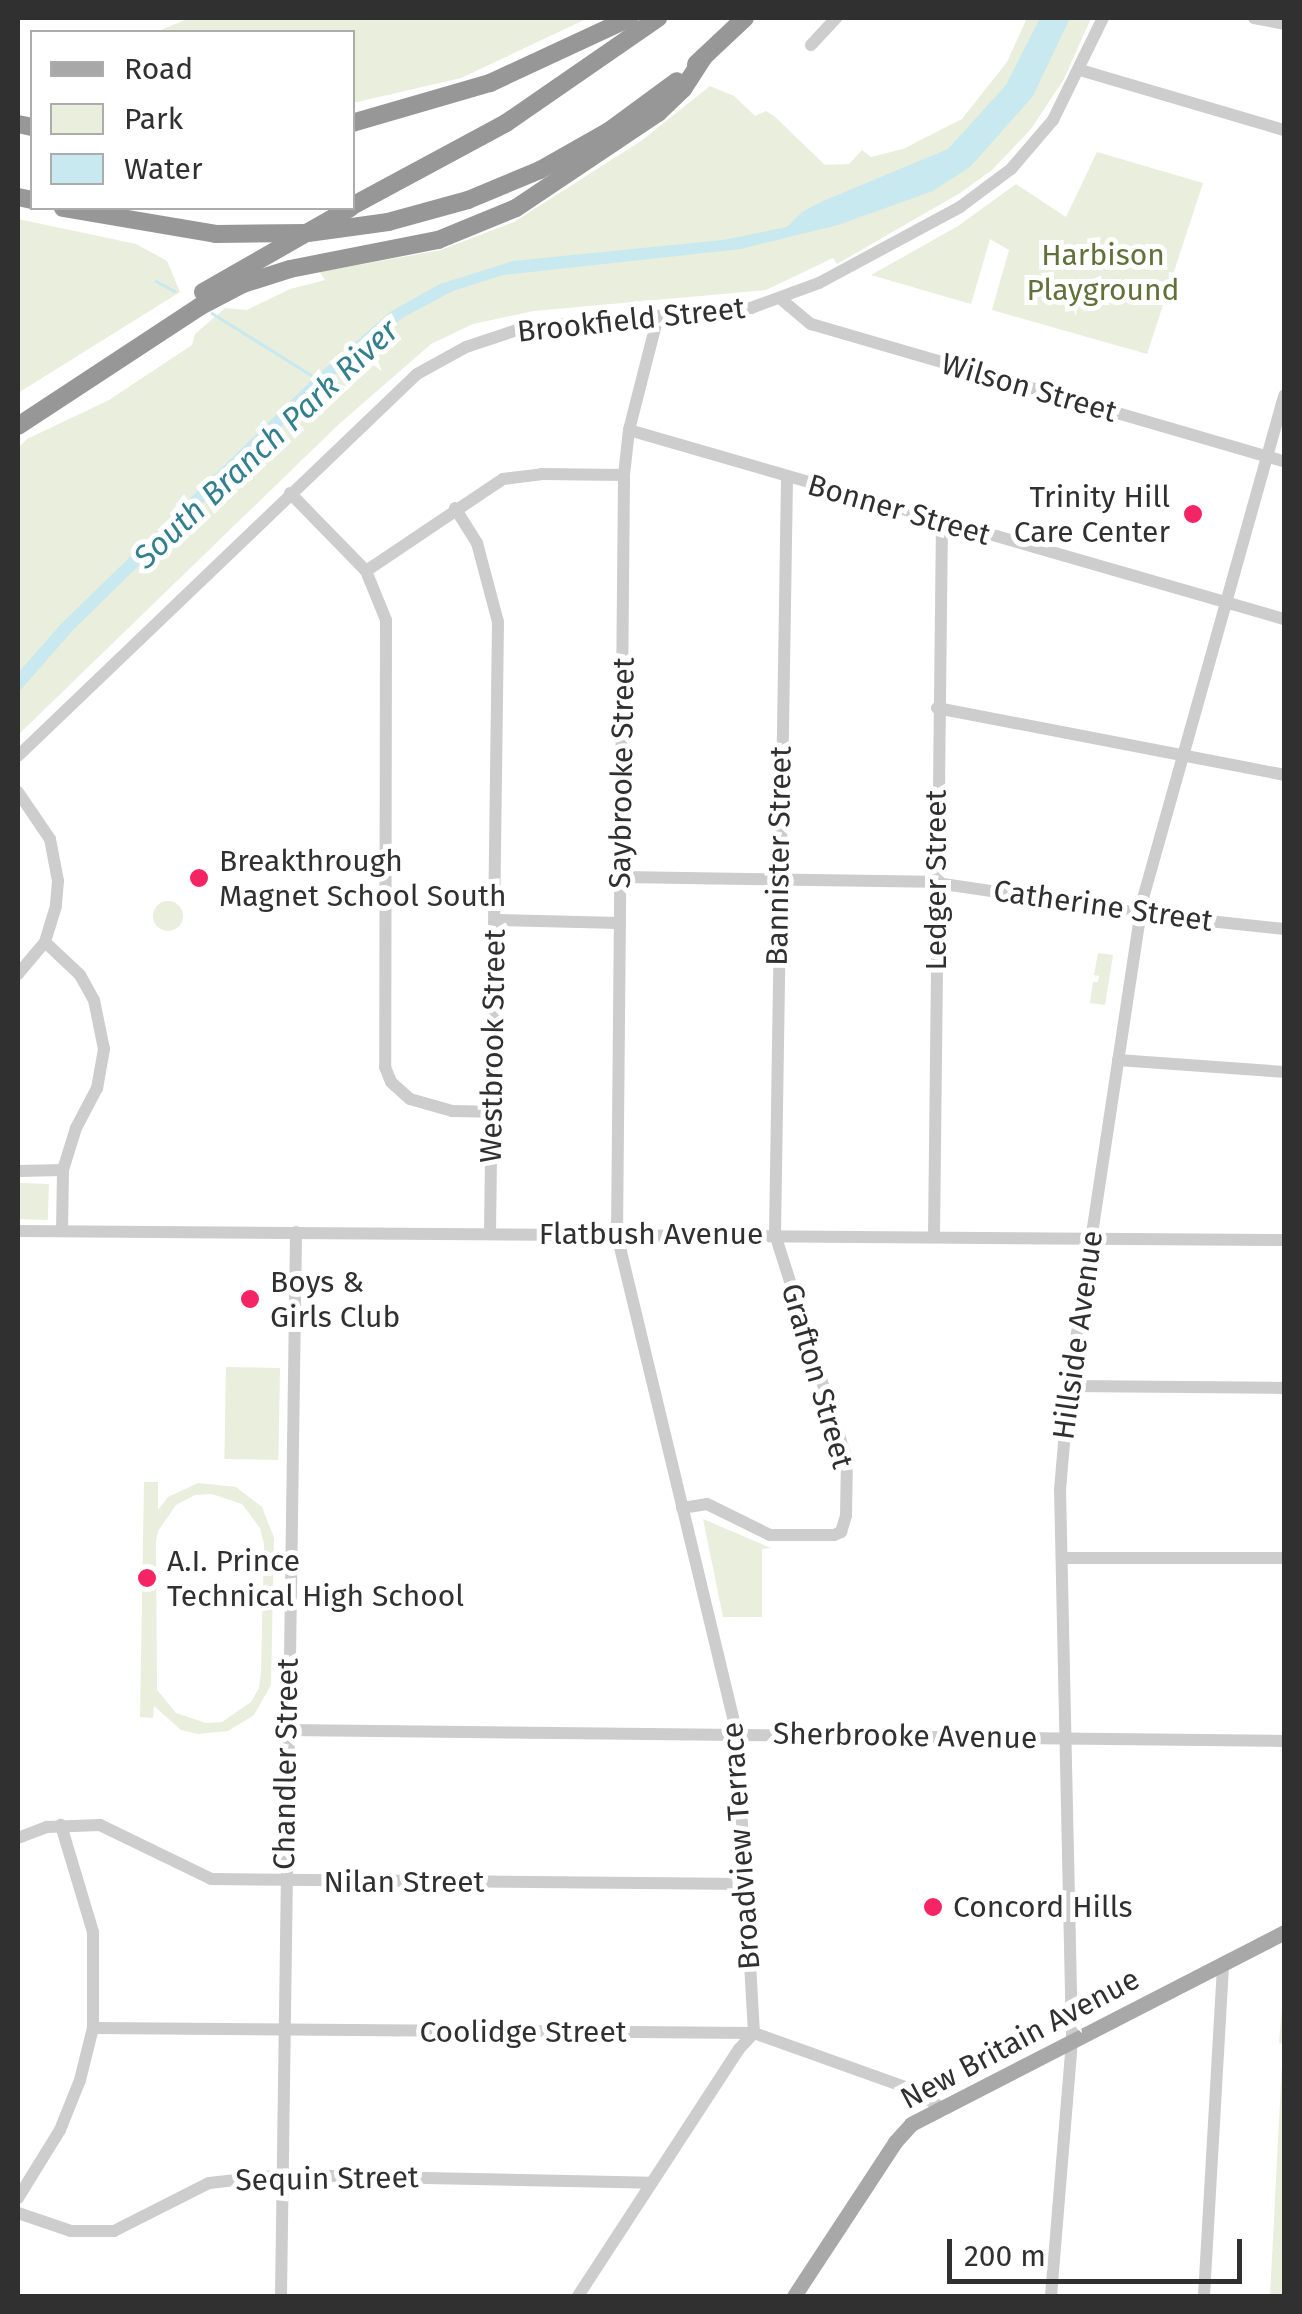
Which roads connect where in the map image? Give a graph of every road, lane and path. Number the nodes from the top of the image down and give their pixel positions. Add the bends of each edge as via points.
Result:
1 (630, 18) edge
2 (658, 18) edge
3 (746, 18) edge
4 (836, 18) edge
5 (1104, 18) edge
6 (1254, 18) edge
7 (1284, 24) edge
8 (811, 45) dead end
9 (1080, 70) junction
10 (679, 86) junction
11 (355, 122) edge
12 (1284, 130) edge
13 (355, 205) edge
14 (73, 210) edge
15 (346, 210) edge
16 (782, 300) junction
17 (658, 316) junction
18 (1284, 396) edge
19 (18, 414) edge
20 (18, 426) edge
21 (629, 430) junction
22 (1268, 456) junction
23 (1284, 461) edge
24 (624, 474) junction
25 (786, 478) junction
26 (290, 494) junction
27 (455, 508) junction
28 (942, 523) junction
29 (366, 570) junction
30 (1227, 603) junction
31 (1284, 619) edge
32 (937, 708) junction
33 (18, 756) edge
34 (1183, 756) junction
35 (1284, 775) edge
36 (18, 792) edge
37 (621, 877) junction
38 (779, 880) junction
39 (936, 883) junction
40 (1140, 913) junction
41 (496, 920) junction
42 (620, 923) junction
43 (1284, 928) edge
44 (44, 942) junction
45 (18, 974) edge
46 (1118, 1060) junction
47 (1284, 1072) edge
48 (491, 1112) junction
49 (63, 1170) junction
50 (18, 1171) edge
51 (18, 1231) edge
52 (62, 1232) junction
53 (296, 1232) junction
54 (490, 1234) junction
55 (775, 1234) junction
56 (616, 1235) junction
57 (934, 1236) junction
58 (1092, 1239) junction
59 (1284, 1240) edge
60 (1069, 1386) junction
61 (1284, 1388) edge
62 (682, 1508) junction
63 (1062, 1558) junction
64 (1284, 1558) edge
65 (286, 1730) junction
66 (737, 1734) junction
67 (1066, 1738) junction
68 (1284, 1740) edge
69 (61, 1826) junction
70 (18, 1838) edge
71 (284, 1882) junction
72 (746, 1884) junction
73 (1284, 1932) edge
74 (1223, 1963) junction
75 (93, 2028) junction
76 (282, 2030) junction
77 (754, 2033) junction
78 (1072, 2038) junction
79 (939, 2106) junction
80 (282, 2175) junction
81 (652, 2183) junction
82 (18, 2198) edge
83 (18, 2213) edge
84 (281, 2296) edge
85 (578, 2296) edge
86 (794, 2296) edge
87 (1051, 2296) edge
88 (1204, 2296) edge

1 - 11 highway via 477,88
2 - 13 highway via 506,124
3 - 10 highway
4 - 8 street
5 - 9 street, Brookfield Street
6 - 7 street
9 - 12 street
9 - 16 street, Brookfield Street via 1053,120 995,183
10 - 14 highway, bridge via 540,170 468,200 388,222 231,234
10 - 20 highway via 615,144 507,212 438,240 290,269 236,287
15 - 19 highway via 225,278
16 - 17 street, Brookfield Street
16 - 22 street, Wilson Street via 811,324
17 - 21 street, Saybrooke Street
17 - 26 street, Brookfield Street via 523,328 466,346 402,386
18 - 22 street, Hillside Avenue
21 - 24 street, Saybrooke Street
21 - 25 street, Bonner Street
22 - 23 street, Wilson Street
22 - 30 street, Hillside Avenue
24 - 27 street via 521,476
24 - 37 street, Saybrooke Street
25 - 28 street, Bonner Street
25 - 38 street, Bannister Street
26 - 29 street
26 - 33 street, Brookfield Street
27 - 29 street
27 - 41 street, Westbrook Street via 477,544 498,622
28 - 30 street, Bonner Street
28 - 32 street, Ledger Street
29 - 48 street via 380,599 387,644 385,1067 410,1099 452,1111
30 - 31 street, Bonner Street
30 - 34 street, Hillside Avenue
32 - 34 street
32 - 39 street, Ledger Street
34 - 35 street
34 - 40 street, Hillside Avenue
36 - 44 street via 41,821 55,860 56,906
37 - 38 street, Catherine Street
37 - 42 street, Saybrooke Street
38 - 39 street, Catherine Street
38 - 55 street, Bannister Street
39 - 40 street, Catherine Street
39 - 57 street, Ledger Street
40 - 43 street, Catherine Street
40 - 46 street, Hillside Avenue
41 - 42 street
41 - 48 street, Westbrook Street
42 - 56 street, Saybrooke Street
44 - 45 street
44 - 49 street via 80,975 94,1000 104,1049 97,1088
46 - 47 street
46 - 58 street, Hillside Avenue
48 - 54 street, Westbrook Street
49 - 50 street
49 - 52 street
51 - 52 street, Flatbush Avenue
52 - 53 street, Flatbush Avenue
53 - 54 street, Flatbush Avenue
53 - 65 street, Chandler Street
54 - 56 street, Flatbush Avenue
55 - 56 street, Flatbush Avenue
55 - 57 street, Flatbush Avenue
55 - 62 street, Grafton Street via 847,1460 845,1524 828,1536 770,1535 707,1504
56 - 62 street, Broadview Terrace
57 - 58 street, Flatbush Avenue
58 - 59 street, Flatbush Avenue
58 - 60 street, Hillside Avenue
60 - 61 street
60 - 63 street, Hillside Avenue
62 - 66 street, Broadview Terrace
63 - 64 street
63 - 67 street, Hillside Avenue
65 - 66 street, Sherbrooke Avenue
65 - 71 street, Chandler Street
66 - 67 street, Sherbrooke Avenue
66 - 72 street, Broadview Terrace
67 - 68 street, Sherbrooke Avenue
67 - 78 street, Hillside Avenue
69 - 70 street, Nilan Street
69 - 71 street, Nilan Street via 115,1828 211,1879
69 - 75 street via 93,1932
71 - 72 street, Nilan Street
71 - 76 street, Chandler Street
72 - 77 street, Broadview Terrace
73 - 74 main road, New Britain Avenue
74 - 78 main road, New Britain Avenue
74 - 88 street
75 - 76 street, Coolidge Street
75 - 82 street via 60,2130
76 - 77 street, Coolidge Street
76 - 80 street, Chandler Street
77 - 79 street, Coolidge Street via 913,2090
77 - 81 street
78 - 79 main road, New Britain Avenue
78 - 87 street, Hillside Avenue
79 - 86 main road, New Britain Avenue via 895,2142
80 - 81 street, Sequin Street
80 - 83 street, Sequin Street via 209,2183 114,2230 71,2231
80 - 84 street, Chandler Street
81 - 85 street

